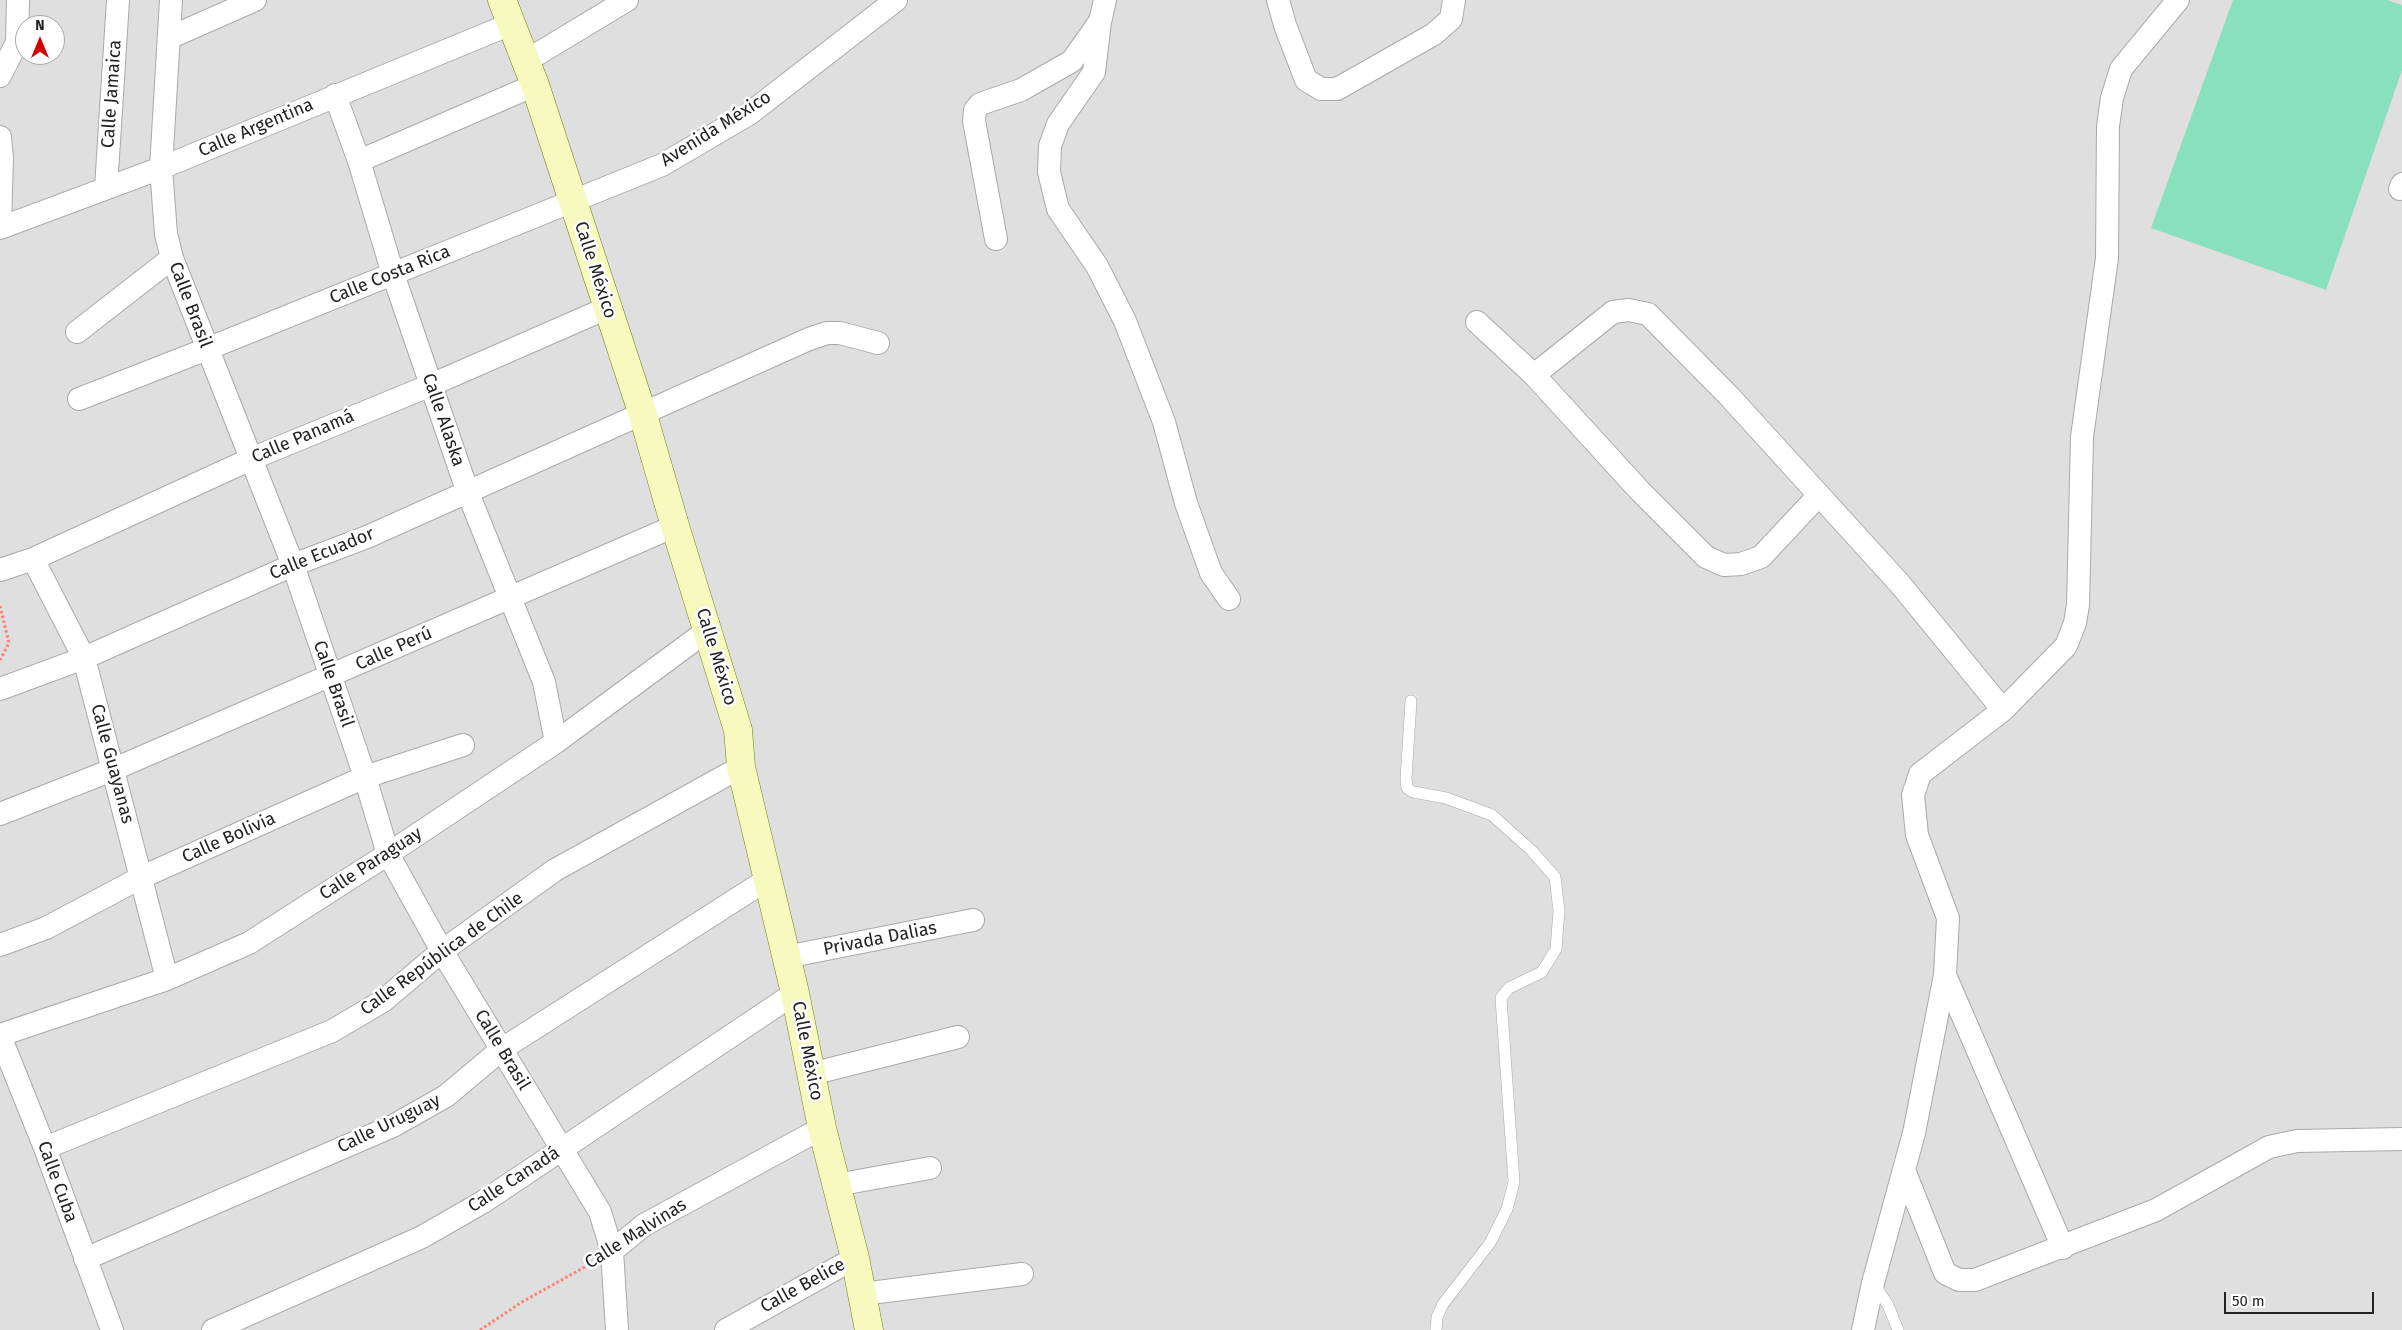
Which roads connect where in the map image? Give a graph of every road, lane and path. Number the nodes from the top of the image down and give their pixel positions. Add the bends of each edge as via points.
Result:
1 (18, 0) edge
2 (118, 0) edge
3 (171, 0) edge
4 (256, 0) edge
5 (627, 0) edge
6 (896, 0) edge
7 (1105, 0) edge
8 (1278, 0) edge
9 (1454, 0) edge
10 (2178, 0) edge
11 (506, 12) edge
12 (1100, 22) junction
13 (170, 37) junction
14 (530, 73) junction
15 (0, 76) edge
16 (335, 95) junction
17 (0, 137) edge
18 (359, 161) junction
19 (161, 168) junction
20 (106, 188) junction
21 (572, 200) junction
22 (0, 224) edge
23 (0, 228) edge
24 (996, 239) dead end
25 (172, 258) junction
26 (393, 274) junction
27 (607, 308) junction
28 (1477, 322) dead end
29 (77, 332) dead end
30 (878, 344) dead end
31 (207, 350) junction
32 (1534, 375) junction
33 (431, 385) junction
34 (79, 399) dead end
35 (643, 415) junction
36 (251, 459) junction
37 (468, 493) junction
38 (1819, 495) junction
39 (675, 526) junction
40 (33, 559) junction
41 (293, 565) junction
42 (0, 570) edge
43 (511, 598) junction
44 (1229, 600) dead end
45 (0, 606) edge
46 (708, 630) junction
47 (84, 658) junction
48 (0, 660) edge
49 (329, 677) junction
50 (0, 689) edge
51 (1411, 701) dead end
52 (2003, 710) junction
53 (556, 742) junction
54 (463, 745) dead end
55 (741, 767) junction
56 (112, 770) junction
57 (365, 777) junction
58 (0, 814) edge
59 (388, 854) junction
60 (142, 877) junction
61 (768, 879) junction
62 (973, 920) dead end
63 (0, 944) edge
64 (442, 951) junction
65 (786, 957) junction
66 (1945, 975) junction
67 (167, 979) junction
68 (795, 993) junction
69 (0, 1035) edge
70 (958, 1037) dead end
71 (502, 1049) junction
72 (810, 1074) junction
73 (822, 1128) junction
74 (2402, 1139) edge
75 (46, 1148) junction
76 (560, 1150) junction
77 (930, 1168) dead end
78 (1904, 1170) junction
79 (836, 1185) junction
80 (2063, 1248) junction
81 (612, 1251) junction
82 (854, 1258) junction
83 (85, 1259) junction
84 (1022, 1274) dead end
85 (1873, 1283) junction
86 (862, 1294) junction
87 (112, 1330) edge
88 (213, 1330) edge
89 (480, 1330) edge
90 (617, 1330) edge
91 (726, 1330) edge
92 (869, 1330) edge
93 (1436, 1330) edge
94 (1864, 1330) edge
95 (1898, 1330) edge

1 - 15 street via 17,42
2 - 20 street, Calle Jamaica
3 - 13 street, Calle Brasil
4 - 13 street
5 - 14 street
6 - 21 street, Avenida México via 749,114 662,165
7 - 12 street
8 - 9 street via 1306,80 1321,89 1337,89 1434,34 1451,19
10 - 52 street via 2121,69 2112,98 2108,126 2107,258 2082,437 2075,624 2066,646
11 - 14 street, Calle México
11 - 16 street, Calle Argentina
12 - 24 street via 1072,61 1021,90 980,104 975,110 974,121
12 - 44 street via 1094,72 1058,124 1050,146 1048,172 1058,209 1097,266 1125,321 1164,422 1186,503 1211,573
13 - 19 street, Calle Brasil
14 - 18 street via 425,132
14 - 21 street, Calle México
16 - 18 street, Calle Alaska
16 - 19 street, Calle Argentina
17 - 22 street
18 - 26 street, Calle Alaska
19 - 20 street, Calle Argentina
19 - 25 street, Calle Brasil via 166,234
20 - 23 street, Calle Argentina
21 - 26 street, Calle Costa Rica
21 - 27 street, Calle México
25 - 29 street
25 - 31 street, Calle Brasil
26 - 31 street, Calle Costa Rica
26 - 33 street, Calle Alaska
27 - 33 street, Calle Panamá
27 - 35 street, Calle México
28 - 32 street
30 - 35 street, Calle Ecuador via 840,333 827,333
31 - 34 street, Calle Costa Rica
31 - 36 street, Calle Brasil
32 - 38 street via 1612,312 1629,310 1648,314 1729,396
32 - 38 street via 1646,498 1706,557 1724,565 1741,564 1761,557
33 - 36 street, Calle Panamá
33 - 37 street, Calle Alaska
35 - 37 street, Calle Ecuador
35 - 39 street, Calle México
36 - 40 street, Calle Panamá
36 - 41 street, Calle Brasil
37 - 41 street, Calle Ecuador
37 - 43 street, Calle Alaska
38 - 52 street via 1900,584
39 - 43 street, Calle Perú
39 - 46 street, Calle México
40 - 42 street, Calle Panamá
40 - 47 street, Calle Guayanas
41 - 47 street, Calle Ecuador
41 - 49 street, Calle Brasil
43 - 49 street, Calle Perú
43 - 53 street, Calle Alaska via 544,682
45 - 48 path via 9,643
46 - 53 street, Calle Paraguay
46 - 55 street, Calle México via 738,730
47 - 50 street, Calle Ecuador
47 - 56 street, Calle Guayanas
49 - 56 street, Calle Perú
49 - 57 street, Calle Brasil
51 - 93 lane via 1407,788 1492,815 1555,877 1559,911 1556,949 1542,972 1509,988 1501,998 1514,1182 1507,1209 1490,1243 1443,1304
52 - 66 street via 1920,774 1913,795 1917,835 1948,918
53 - 59 street, Calle Paraguay
54 - 57 street, Calle Bolivia
55 - 61 street, Calle México
55 - 64 street, Calle República de Chile via 555,870
56 - 58 street, Calle Perú
56 - 60 street, Calle Guayanas
57 - 59 street, Calle Brasil
57 - 60 street, Calle Bolivia
59 - 64 street, Calle Brasil
59 - 67 street, Calle Paraguay via 249,943
60 - 63 street, Calle Bolivia via 46,928
60 - 67 street, Calle Guayanas
61 - 65 street, Calle México
61 - 71 street, Calle Uruguay
62 - 65 street, Privada Dalias
64 - 71 street, Calle Brasil
64 - 75 street, Calle República de Chile via 383,1001 332,1031
65 - 68 street, Calle México
66 - 78 street
66 - 80 street
67 - 69 street, Calle Paraguay
68 - 72 street, Calle México
68 - 76 street, Calle Canadá
69 - 75 street, Calle Cuba
70 - 72 street
71 - 76 street, Calle Brasil
71 - 83 street, Calle Uruguay via 446,1096 393,1126
72 - 73 street, Calle México
73 - 79 street, Calle México
73 - 81 street, Calle Malvinas via 644,1225
74 - 80 street via 2297,1141 2269,1147 2156,1210
75 - 83 street, Calle Cuba
76 - 81 street, Calle Brasil via 600,1212
76 - 88 street, Calle Canadá via 422,1237
77 - 79 street
78 - 80 street via 1945,1272 1959,1280 1975,1280
78 - 85 street
79 - 82 street, Calle México
81 - 89 path, Calle Malvinas
81 - 90 street, Calle Brasil
82 - 86 street, Calle México
82 - 91 street, Calle Belice
83 - 87 street, Calle Cuba
84 - 86 street
85 - 94 street
85 - 95 lane via 1888,1305
86 - 92 street, Calle México

